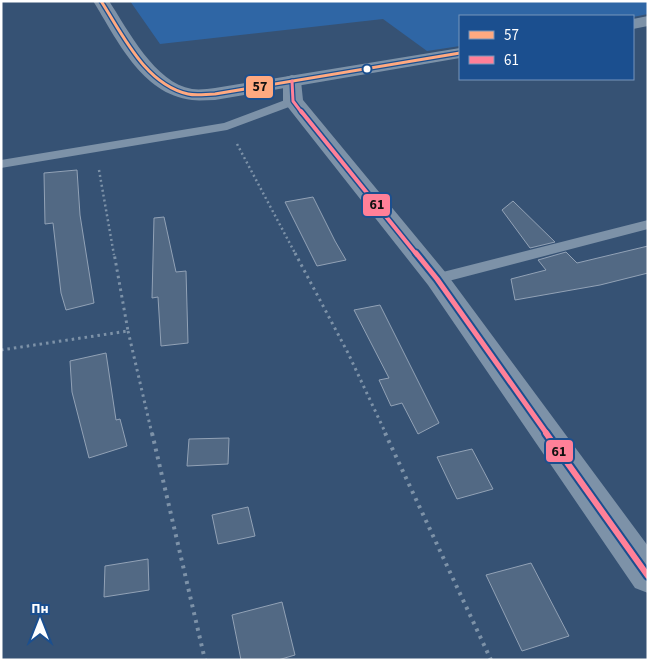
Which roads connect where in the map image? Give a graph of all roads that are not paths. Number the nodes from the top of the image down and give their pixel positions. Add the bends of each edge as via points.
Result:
1 (101, 1) edge
2 (648, 21) edge
3 (634, 24) edge
4 (459, 53) edge
5 (292, 91) junction
6 (1, 164) edge
7 (648, 224) edge
8 (437, 279) junction
9 (648, 576) edge

1 - 5 street via 144,65 162,84 188,94
2 - 3 street
4 - 5 street
5 - 6 lane via 227,126
5 - 8 street
7 - 8 lane
8 - 9 street

